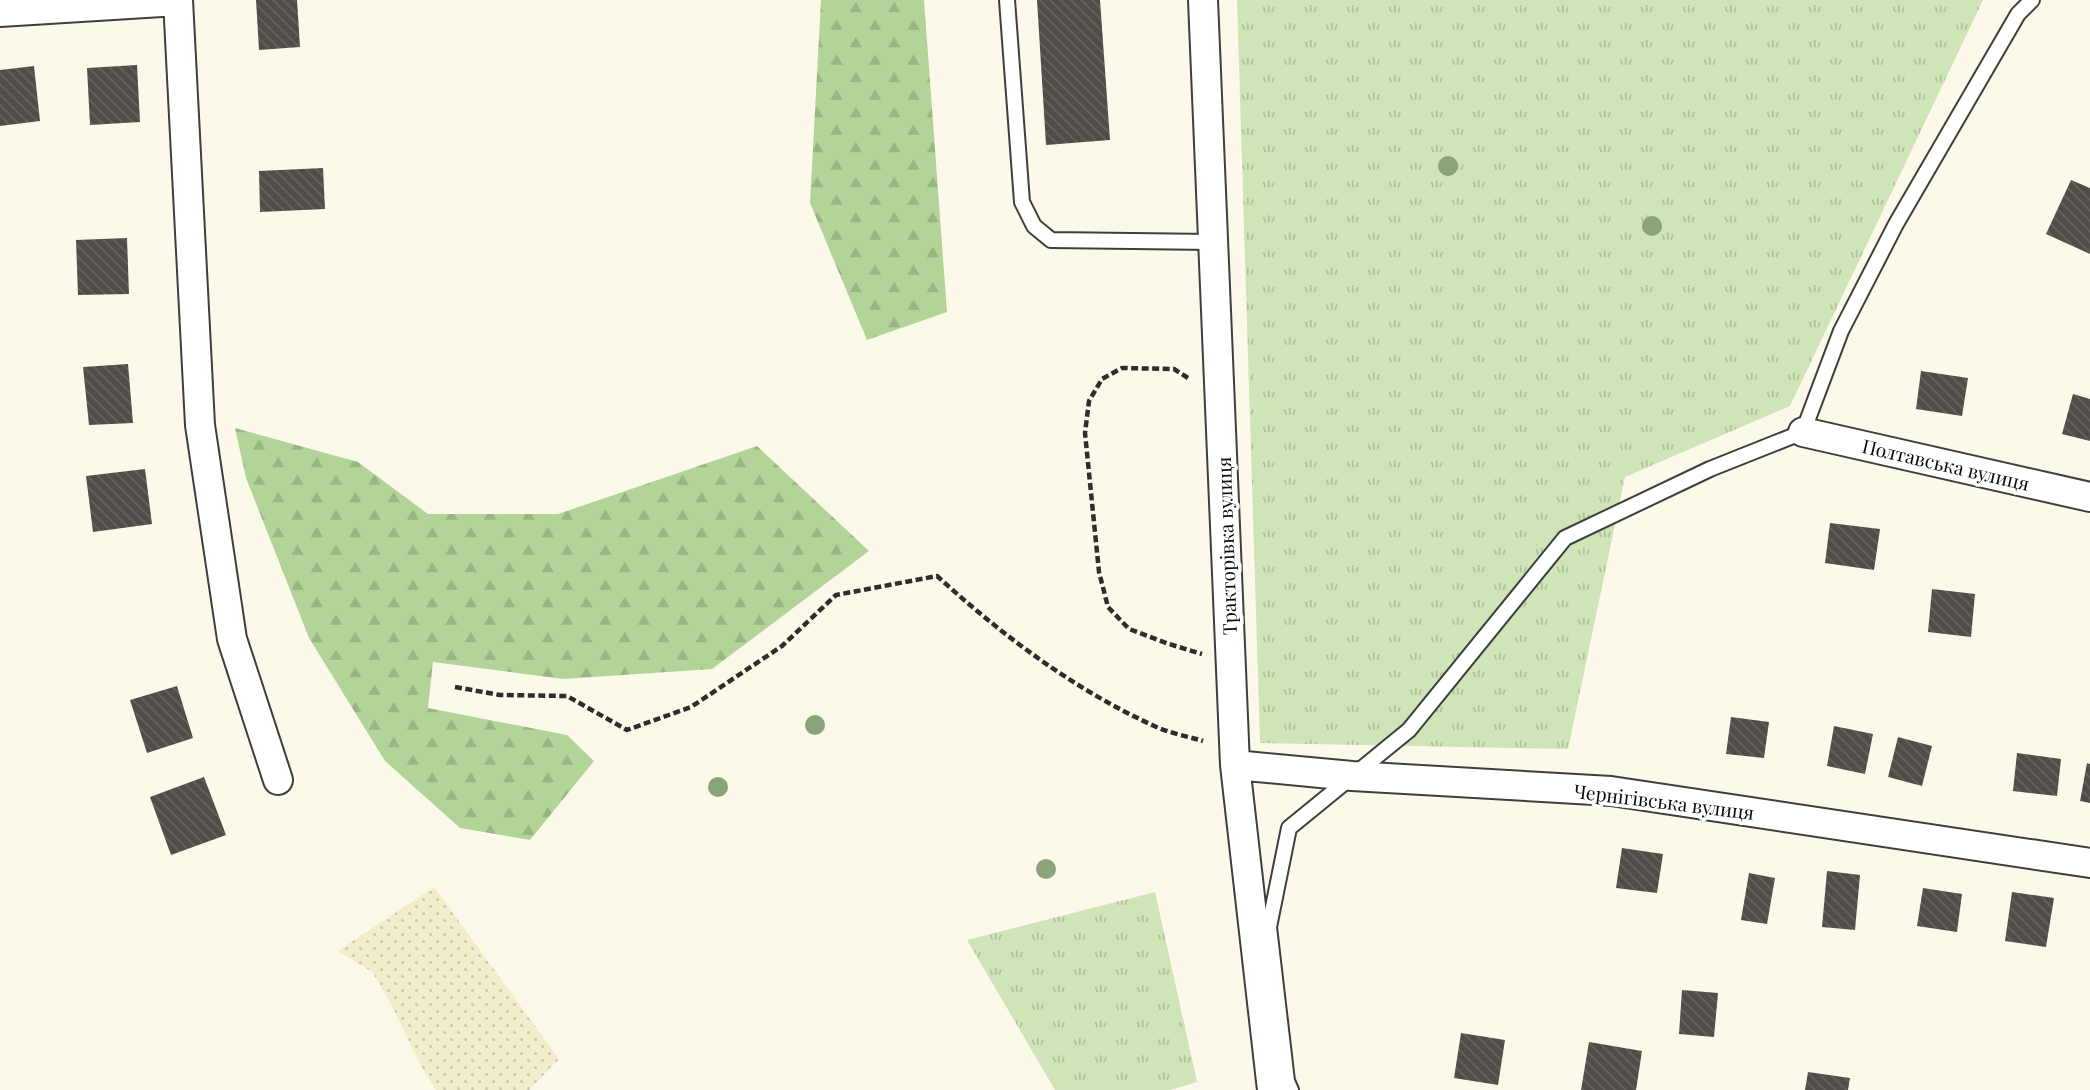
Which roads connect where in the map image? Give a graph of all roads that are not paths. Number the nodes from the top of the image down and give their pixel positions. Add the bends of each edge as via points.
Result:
1 (1007, 0) edge
2 (1203, 0) edge
3 (2032, 0) edge
4 (178, 1) edge
5 (0, 12) edge
6 (1213, 242) junction
7 (1803, 432) junction
8 (2090, 497) edge
9 (1235, 757) junction
10 (1352, 776) junction
11 (278, 780) dead end
12 (2090, 863) edge
13 (1272, 1090) edge
14 (1291, 1090) edge

1 - 6 lane via 1022,202 1034,226 1051,240
2 - 6 street, Тракторівка вулиця
3 - 7 lane via 2018,14 1896,224 1841,331
4 - 5 street
4 - 11 street via 200,425 232,639
6 - 9 street, Тракторівка вулиця
7 - 8 street, Полтавська вулиця
7 - 10 lane via 1710,468 1565,538 1409,730
9 - 10 street, Чернігівська вулиця
9 - 13 street, Тракторівка вулиця
10 - 12 street, Чернігівська вулиця via 1611,791
10 - 14 lane via 1289,828 1269,927

